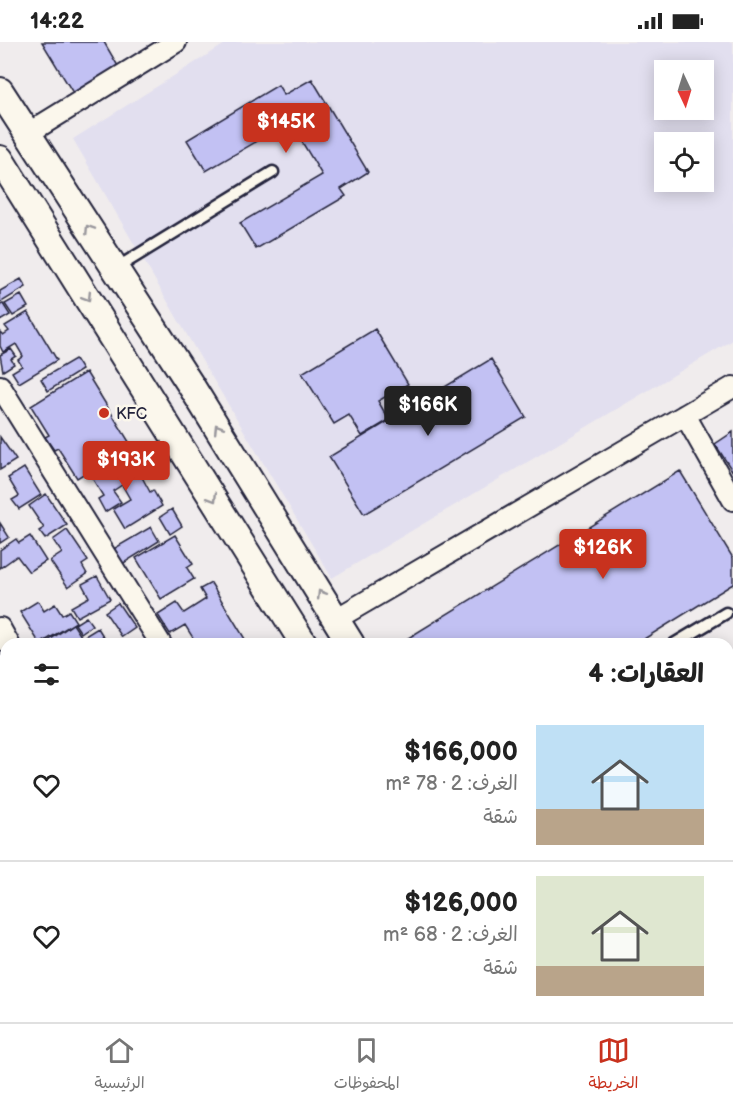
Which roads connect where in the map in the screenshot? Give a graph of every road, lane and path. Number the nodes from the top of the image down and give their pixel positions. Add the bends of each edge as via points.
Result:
1 (176, 42) edge
2 (0, 91) edge
3 (27, 134) junction
4 (0, 159) edge
5 (273, 172) dead end
6 (115, 269) junction
7 (0, 386) edge
8 (733, 387) edge
9 (685, 415) junction
10 (733, 500) edge
11 (726, 613) dead end
12 (336, 619) junction
13 (157, 638) edge
14 (300, 638) edge
15 (347, 638) edge
16 (684, 638) edge

1 - 3 street
2 - 3 street
6 -> 3 street
4 -> 14 street
5 - 6 lane
12 -> 6 street
7 - 13 street
8 - 9 street
9 - 10 street
9 - 12 street
11 - 16 lane
12 - 15 street

